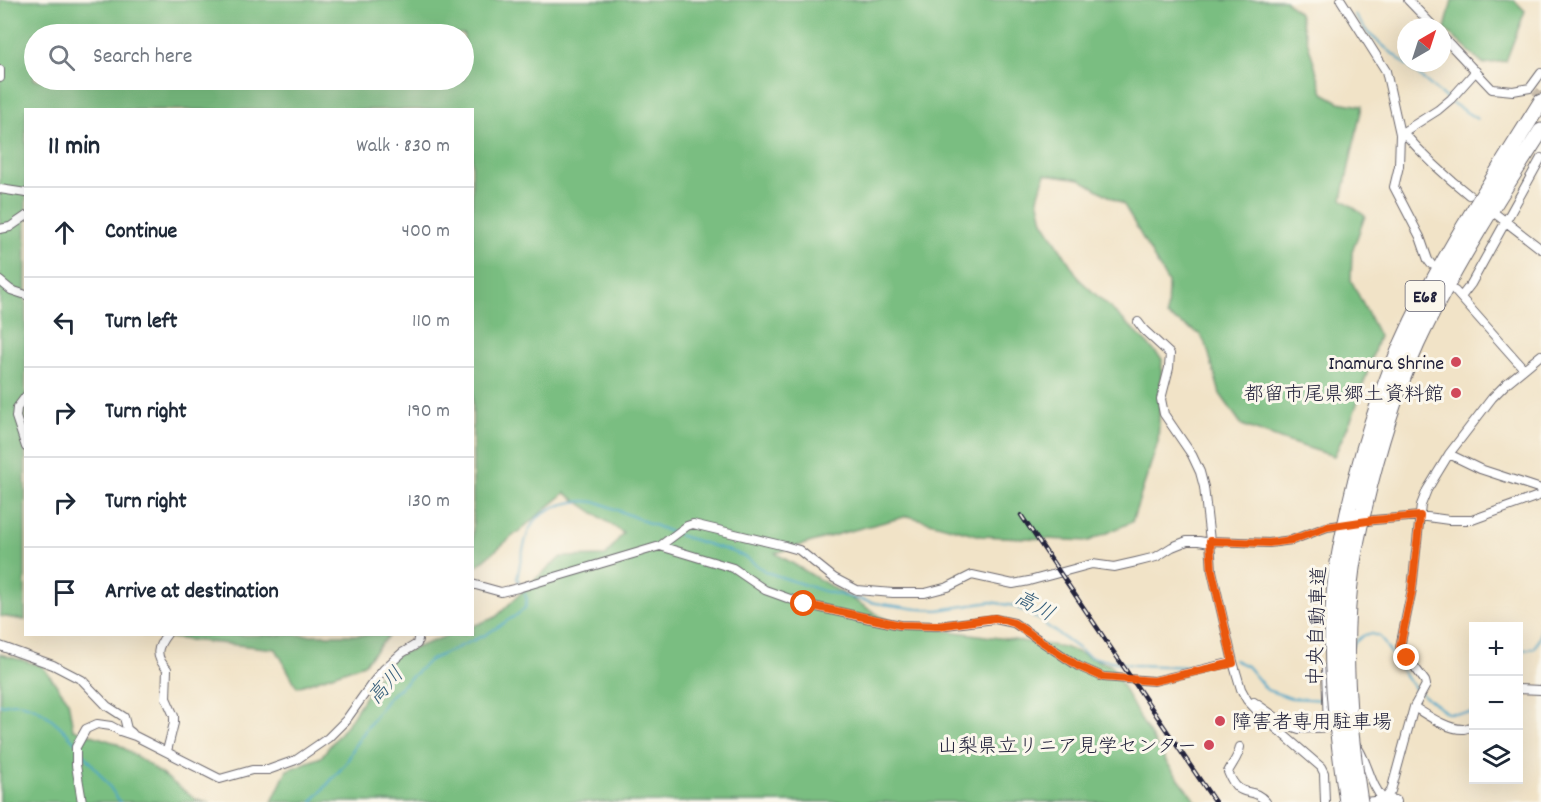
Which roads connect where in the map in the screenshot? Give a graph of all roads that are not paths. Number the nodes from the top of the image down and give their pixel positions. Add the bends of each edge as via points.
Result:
1 (1341, 0) edge
2 (1408, 0) edge
3 (1425, 18) edge
4 (1451, 45) edge
5 (0, 70) edge
6 (1476, 71) junction
7 (1541, 73) edge
8 (0, 78) edge
9 (1535, 93) edge
10 (1541, 131) edge
11 (1401, 133) junction
12 (1541, 158) edge
13 (0, 189) edge
14 (24, 193) edge
15 (1469, 195) dead end
16 (1497, 215) dead end
17 (24, 217) edge
18 (1506, 221) junction
19 (0, 229) edge
20 (1541, 249) edge
21 (1431, 264) dead end
22 (0, 281) edge
23 (24, 294) edge
24 (1138, 322) dead end
25 (1540, 357) edge
26 (1524, 369) junction
27 (24, 399) edge
28 (24, 441) edge
29 (1449, 454) junction
30 (1541, 489) edge
31 (1541, 495) edge
32 (1356, 508) junction
33 (1420, 516) junction
34 (1337, 526) junction
35 (1210, 542) junction
36 (660, 546) junction
37 (474, 585) edge
38 (165, 636) edge
39 (419, 636) edge
40 (0, 646) edge
41 (1233, 663) junction
42 (1241, 688) junction
43 (1523, 689) edge
44 (1541, 690) edge
45 (1415, 705) junction
46 (1328, 727) junction
47 (1469, 728) edge
48 (135, 736) junction
49 (1240, 747) dead end
50 (167, 751) junction
51 (1390, 801) edge
52 (82, 802) edge
53 (1266, 802) edge
54 (1325, 802) edge
55 (1347, 802) edge
56 (1360, 802) edge
57 (1365, 802) edge

1 - 11 street via 1386,71
2 - 3 street
4 - 6 street
5 - 8 street
6 - 9 street via 1492,88
6 - 11 street via 1449,101
7 - 9 street
9 - 32 highway, 中央自動車道 / E68 via 1413,319 1377,405 1361,459
10 - 32 highway, 中央自動車道 / E68 via 1432,313
11 - 15 street
11 - 21 street via 1394,187
12 - 18 street
13 - 14 street
16 - 18 street
17 - 19 street
18 - 20 street
18 - 26 street via 1471,284 1458,294
22 - 23 street
24 - 35 street via 1170,354 1161,399 1164,414 1200,472
25 - 26 street
26 - 29 street via 1492,398
27 - 28 street via 16,417
29 - 30 street
29 - 33 street via 1427,490
31 - 33 street via 1472,520
32 - 55 highway, 中央自動車道 / E68, bridge via 1336,576 1333,652
32 - 56 highway, 中央自動車道 / E68, bridge via 1347,631 1351,732
33 - 34 street
33 - 45 street via 1412,590 1400,647 1425,681
34 - 35 street via 1269,543
34 - 46 street via 1326,644
35 - 36 street via 1187,542 1136,562 1114,567 1092,564 1013,584 972,575 925,593 857,590 834,578 799,550 693,524
35 - 41 street via 1212,571
36 - 37 street via 501,592
36 - 41 street via 733,568 765,590 804,604 866,618 900,625 938,626 995,618 1014,623 1078,666 1103,677 1154,681
38 - 50 street via 158,654 167,669 166,698 174,716
39 - 50 street via 417,644 384,669 346,720 296,760 220,779
40 - 48 street via 82,680 124,717 127,729
41 - 42 street
42 - 46 street via 1256,704 1287,725 1299,729
42 - 54 street via 1263,717 1321,767
43 - 44 street
45 - 47 street via 1443,724
45 - 51 street
46 - 51 street via 1342,730 1359,747 1378,793
48 - 50 street
48 - 52 street via 111,726 97,724 86,729 76,747
49 - 53 street via 1228,772 1232,784 1243,794 1259,795
51 - 57 street

